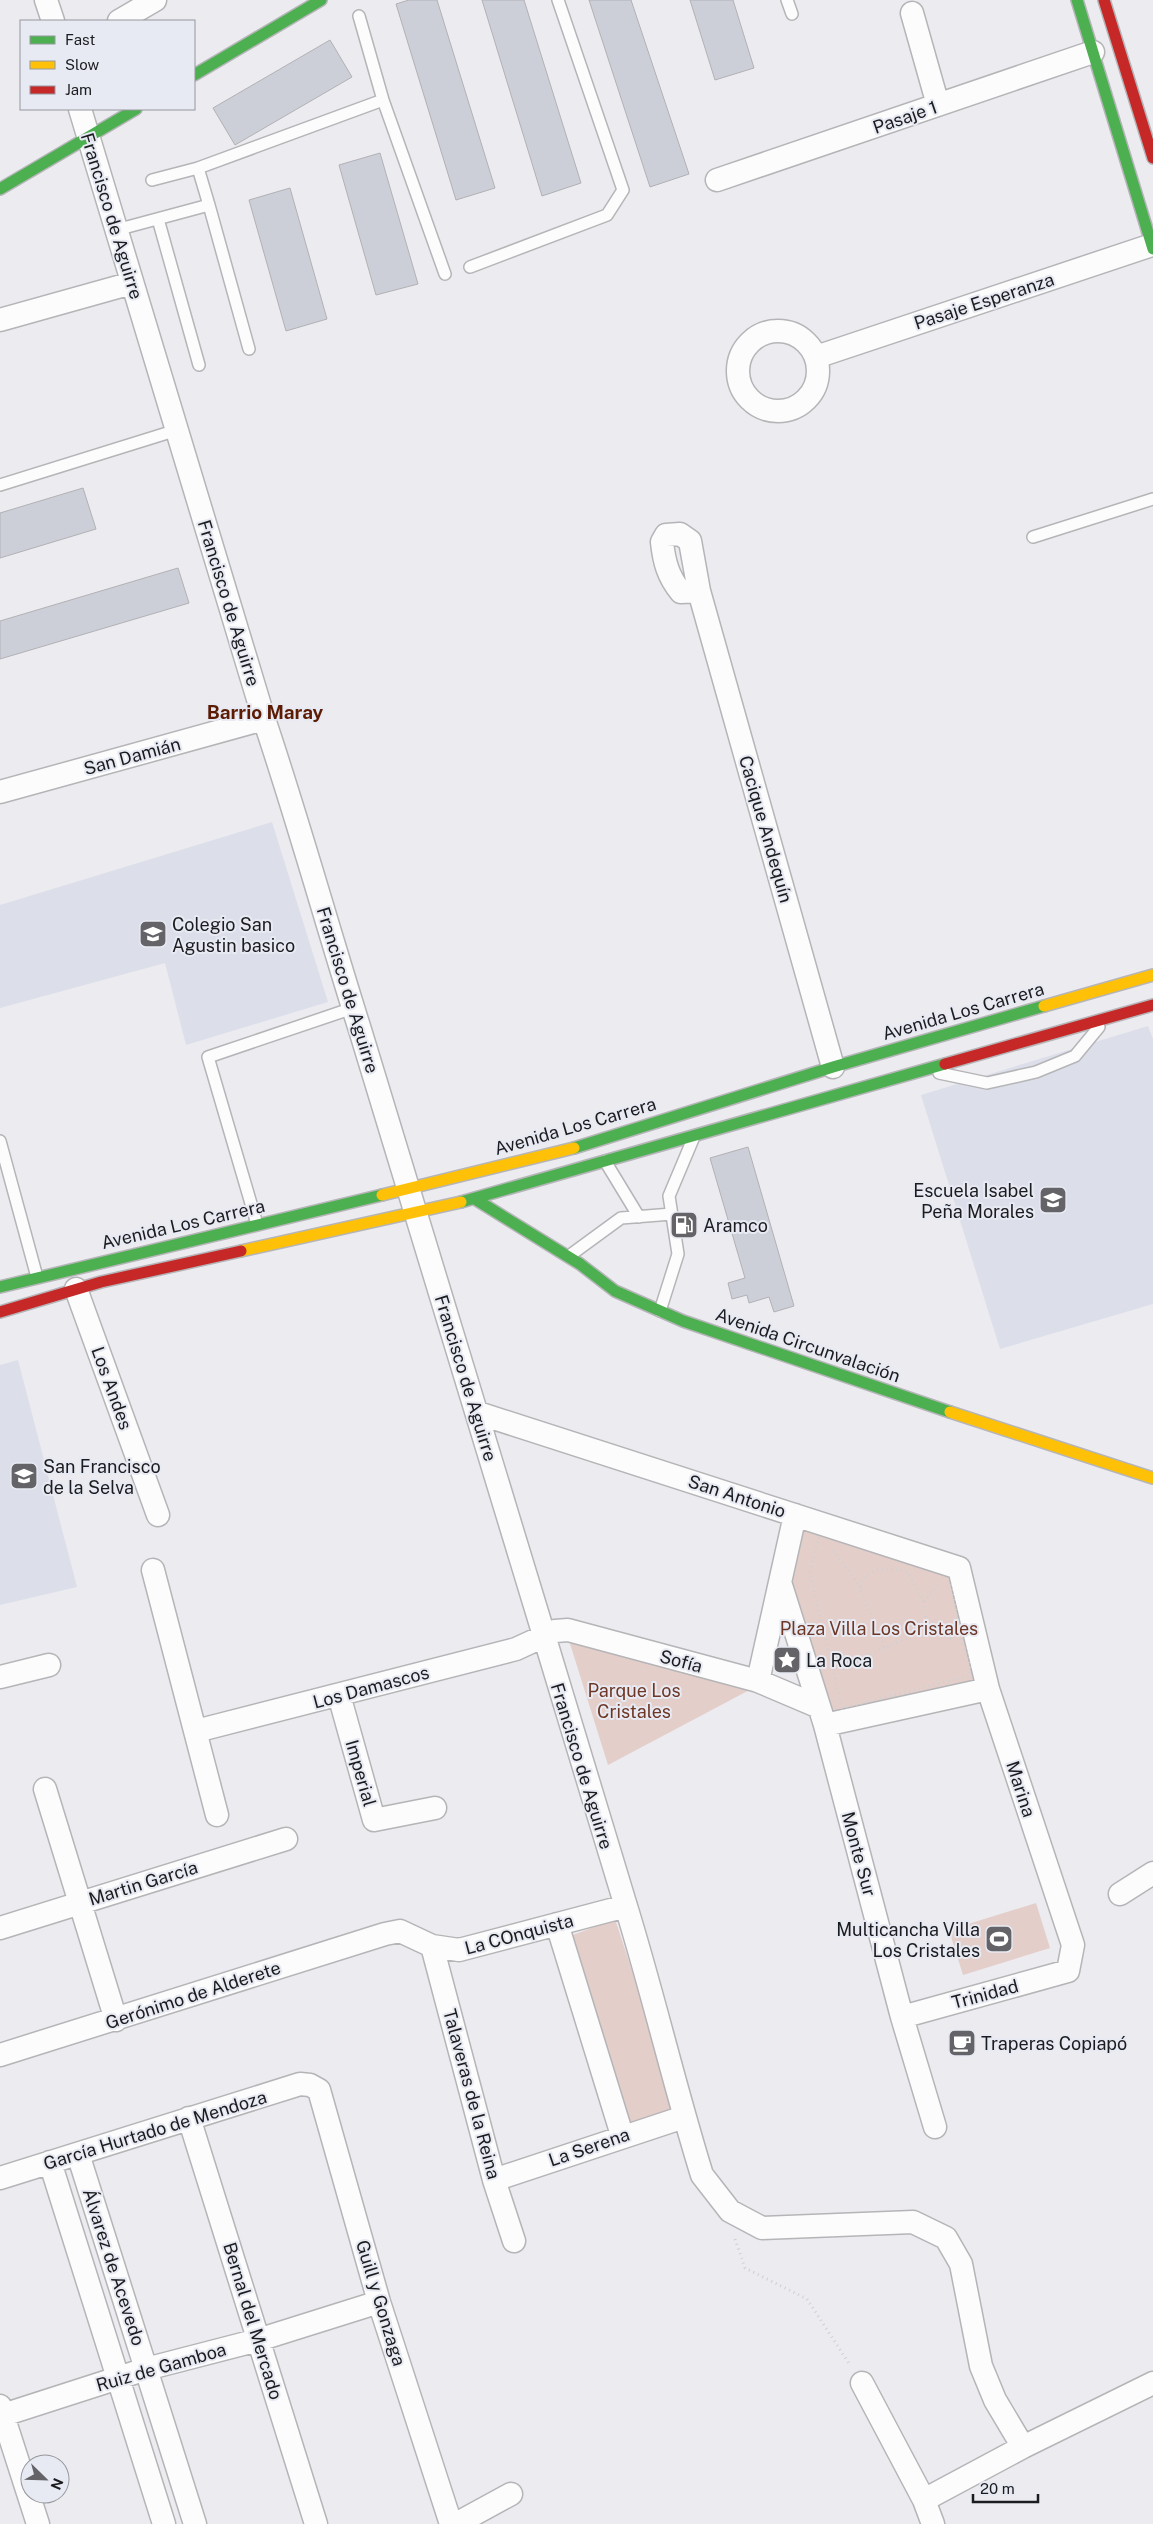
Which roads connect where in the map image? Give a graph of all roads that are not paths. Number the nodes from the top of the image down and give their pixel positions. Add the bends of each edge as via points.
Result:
1 (46, 0) edge
2 (156, 0) edge
3 (558, 0) edge
4 (787, 0) edge
5 (1077, 0) edge
6 (1104, 0) edge
7 (307, 4) edge
8 (792, 14) dead end
9 (912, 14) dead end
10 (359, 16) dead end
11 (53, 20) edge
12 (121, 20) edge
13 (1093, 52) junction
14 (195, 74) edge
15 (384, 100) junction
16 (938, 106) junction
17 (80, 110) edge
18 (134, 110) edge
19 (88, 137) junction
20 (1153, 158) edge
21 (198, 168) junction
22 (152, 180) dead end
23 (717, 180) dead end
24 (0, 189) edge
25 (209, 205) junction
26 (158, 219) junction
27 (116, 230) junction
28 (1152, 247) edge
29 (470, 267) dead end
30 (445, 274) dead end
31 (132, 283) junction
32 (0, 320) edge
33 (249, 348) dead end
34 (816, 357) dead end
35 (199, 365) dead end
36 (177, 430) junction
37 (0, 486) edge
38 (1153, 499) edge
39 (1033, 537) dead end
40 (699, 591) dead end
41 (264, 719) junction
42 (0, 792) edge
43 (1153, 975) edge
44 (1153, 1005) edge
45 (353, 1008) junction
46 (1106, 1019) junction
47 (833, 1067) junction
48 (923, 1070) junction
49 (695, 1136) junction
50 (0, 1141) edge
51 (605, 1161) junction
52 (408, 1188) junction
53 (475, 1199) junction
54 (416, 1211) junction
55 (672, 1214) junction
56 (640, 1216) junction
57 (257, 1224) junction
58 (568, 1256) junction
59 (37, 1277) junction
60 (0, 1286) edge
61 (76, 1289) junction
62 (660, 1311) junction
63 (0, 1312) edge
64 (478, 1413) junction
65 (1153, 1478) edge
66 (158, 1514) dead end
67 (795, 1515) junction
68 (153, 1570) dead end
69 (780, 1582) junction
70 (969, 1605) joint
71 (543, 1636) junction
72 (49, 1665) dead end
73 (0, 1677) edge
74 (758, 1682) junction
75 (988, 1689) junction
76 (339, 1695) junction
77 (821, 1716) junction
78 (196, 1731) junction
79 (45, 1789) dead end
80 (436, 1808) dead end
81 (217, 1815) dead end
82 (286, 1839) dead end
83 (1153, 1873) edge
84 (1120, 1894) dead end
85 (80, 1903) junction
86 (626, 1906) junction
87 (557, 1924) junction
88 (0, 1928) edge
89 (385, 1934) joint
90 (432, 1946) junction
91 (1068, 1971) joint
92 (902, 2017) junction
93 (116, 2020) junction
94 (0, 2055) edge
95 (310, 2084) joint
96 (684, 2116) junction
97 (189, 2118) junction
98 (935, 2127) dead end
99 (622, 2136) junction
100 (78, 2154) junction
101 (50, 2162) junction
102 (0, 2178) edge
103 (494, 2180) junction
104 (514, 2241) dead end
105 (379, 2302) junction
106 (258, 2340) junction
107 (146, 2369) junction
108 (119, 2377) junction
109 (862, 2383) road end
110 (1153, 2383) edge
111 (1, 2412) edge
112 (1022, 2447) junction
113 (511, 2494) dead end
114 (924, 2500) junction
115 (38, 2524) edge
116 (164, 2524) edge
117 (195, 2524) edge
118 (316, 2524) edge
119 (451, 2524) edge
120 (456, 2524) edge
121 (933, 2524) edge

1 - 11 street
2 - 12 street
3 - 29 lane via 622,190 607,215
4 - 8 lane
5 - 13 main road
6 - 20 main road
7 - 14 main road
9 - 16 street
10 - 15 lane
13 - 16 street, Pasaje 1
13 - 28 main road
15 - 21 lane
15 - 30 lane
16 - 23 street, Pasaje 1
17 - 19 street, Francisco de Aguirre
18 - 19 main road
19 - 24 main road
19 - 27 street, Francisco de Aguirre
21 - 22 lane
21 - 25 lane
25 - 26 lane
25 - 33 lane
26 - 27 lane
26 - 35 lane
27 - 31 street, Francisco de Aguirre
28 - 34 street, Pasaje Esperanza
31 - 32 street
31 - 36 street, Francisco de Aguirre
36 - 37 lane
36 - 41 street, Francisco de Aguirre
38 - 39 lane
40 - 47 street, Cacique Andequín
41 - 42 street, San Damián
41 - 45 street, Francisco de Aguirre
43 - 47 main road, Avenida Los Carrera
44 - 46 main road
45 - 52 street, Francisco de Aguirre
45 - 57 lane via 208,1057
46 - 48 main road
46 - 48 lane via 1075,1056 1036,1072 987,1082
47 - 52 main road, Avenida Los Carrera via 558,1153
48 - 49 main road
49 - 51 main road
49 - 55 lane via 669,1196
50 - 59 lane
51 - 53 main road
51 - 56 lane
52 - 54 street, Francisco de Aguirre
52 - 57 main road, Avenida Los Carrera
53 - 54 main road
53 - 58 main road, Avenida Circunvalación
54 - 61 main road
54 - 64 street, Francisco de Aguirre
55 - 56 lane
55 - 62 lane via 678,1254
56 - 58 lane via 621,1218
57 - 59 main road, Avenida Los Carrera
58 - 62 main road, Avenida Circunvalación via 615,1292
59 - 60 main road, Avenida Los Carrera
61 - 63 main road
61 - 66 street, Los Andes
62 - 65 main road, Avenida Circunvalación
64 - 67 street, San Antonio
64 - 71 street, Francisco de Aguirre
67 - 69 street
67 - 70 street, San Antonio via 959,1568
68 - 78 street
69 - 74 street
69 - 77 street, Monte Sur
70 - 75 street, Marina
71 - 74 street, Sofía via 568,1630
71 - 76 street, Los Damascos via 516,1649
71 - 86 street, Francisco de Aguirre
72 - 73 street
74 - 77 street, Sofía
75 - 77 street
75 - 91 street, Marina via 1073,1945
76 - 78 street, Los Damascos
76 - 80 street, Imperial via 374,1820
77 - 92 street, Monte Sur
78 - 81 street
79 - 85 street
82 - 85 street, Martin García
83 - 84 street
85 - 88 street, Martin García
85 - 93 street
86 - 87 street, La COnquista
86 - 96 street, Francisco de Aguirre
87 - 90 street, La COnquista via 475,1948 459,1950
87 - 99 street
89 - 90 street, La COnquista via 400,1931
89 - 93 street, Gerónimo de Alderete
90 - 103 street, Talaveras de la Reina
91 - 92 street, Trinidad
92 - 98 street, Monte Sur
93 - 94 street, Gerónimo de Alderete
95 - 97 street, García Hurtado de Mendoza via 300,2084
95 - 105 street, Guill y Gonzaga via 319,2090
96 - 99 street, La Serena
96 - 112 street, Francisco de Aguirre via 702,2175 730,2211 762,2228 913,2222 946,2238 961,2264 981,2366 995,2400
97 - 100 street, García Hurtado de Mendoza
97 - 106 street, Bernal del Mercado
99 - 103 street, La Serena
100 - 101 street, García Hurtado de Mendoza
100 - 107 street, Álvarez de Acevedo
101 - 102 street, García Hurtado de Mendoza
101 - 108 street, Álvarez de Acevedo
103 - 104 street, Talaveras de la Reina
105 - 106 street, Ruiz de Gamboa
105 - 119 street, Guill y Gonzaga
106 - 107 street, Ruiz de Gamboa
106 - 118 street, Bernal del Mercado
107 - 108 street, Ruiz de Gamboa
107 - 117 street, Álvarez de Acevedo
108 - 111 street, Ruiz de Gamboa
108 - 116 street, Álvarez de Acevedo
109 - 114 street
110 - 112 street
111 - 115 street
112 - 114 street
113 - 120 street
114 - 121 street

